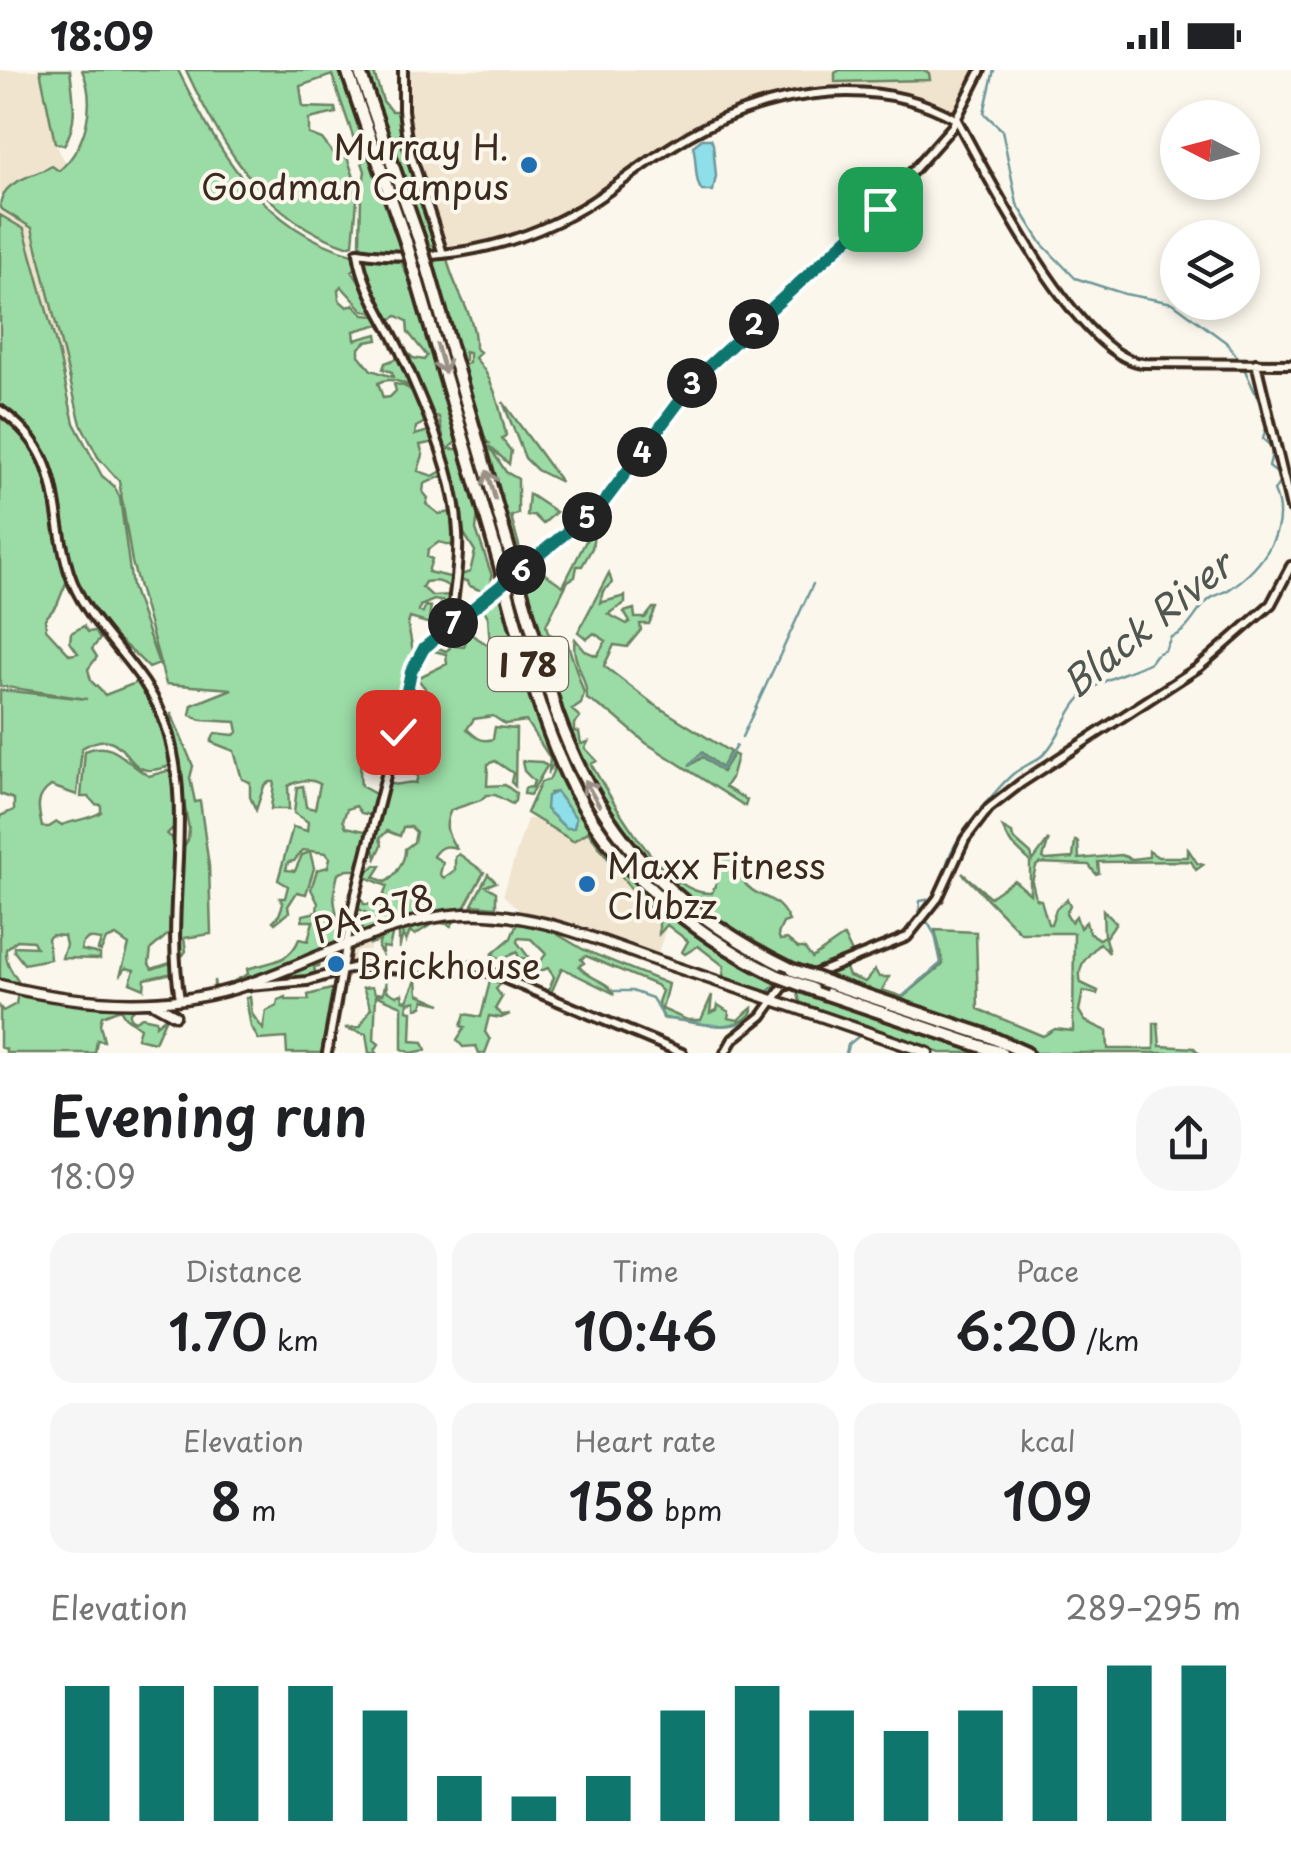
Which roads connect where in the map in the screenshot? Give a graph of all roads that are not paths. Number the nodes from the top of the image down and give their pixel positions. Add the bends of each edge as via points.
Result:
1 (347, 70) edge
2 (359, 70) edge
3 (403, 70) edge
4 (981, 70) edge
5 (957, 120) junction
6 (413, 241) junction
7 (443, 254) junction
8 (1252, 363) junction
9 (1291, 364) edge
10 (0, 410) edge
11 (1291, 508) edge
12 (1291, 566) edge
13 (451, 624) junction
14 (345, 946) junction
15 (340, 970) junction
16 (0, 985) edge
17 (233, 988) junction
18 (180, 998) junction
19 (773, 1000) junction
20 (151, 1003) junction
21 (176, 1015) dead end
22 (327, 1053) edge
23 (682, 1053) edge
24 (725, 1053) edge
25 (928, 1053) edge
26 (1000, 1053) edge
27 (1026, 1053) edge

1 - 6 highway, I 78
2 - 6 highway, I 78
3 - 7 street via 406,139
4 - 5 street
5 - 7 street via 914,100 868,93 771,103 690,136 549,226
5 - 8 street via 1051,283 1116,353 1136,363
5 - 13 street, bridge via 864,226 700,374 604,502
6 -> 26 highway, I 78, bridge via 414,266 525,654 568,778 594,821 697,929 778,976
27 -> 6 highway, I 78, bridge via 793,970 728,936 665,886 618,832 580,771 551,696 426,266
7 - 13 street via 358,252 367,288 428,414 452,499 458,547
8 - 9 street
8 - 11 street
10 - 18 street via 43,458 77,591 141,674 166,727 180,817 174,893
12 - 19 street via 1271,604 1199,667 996,802 966,839 942,892 898,943 786,986
13 - 14 street via 415,661
14 - 15 street
14 - 17 main road, PA-378
14 - 19 main road, PA-378 via 440,916 522,916
15 - 17 street via 307,981
15 - 22 street
15 - 23 street via 481,967
16 - 20 main road, PA-378 via 84,1002
17 - 18 main road, PA-378
18 - 20 main road, PA-378
19 - 24 street
19 - 25 main road, PA-378
20 - 21 main road

